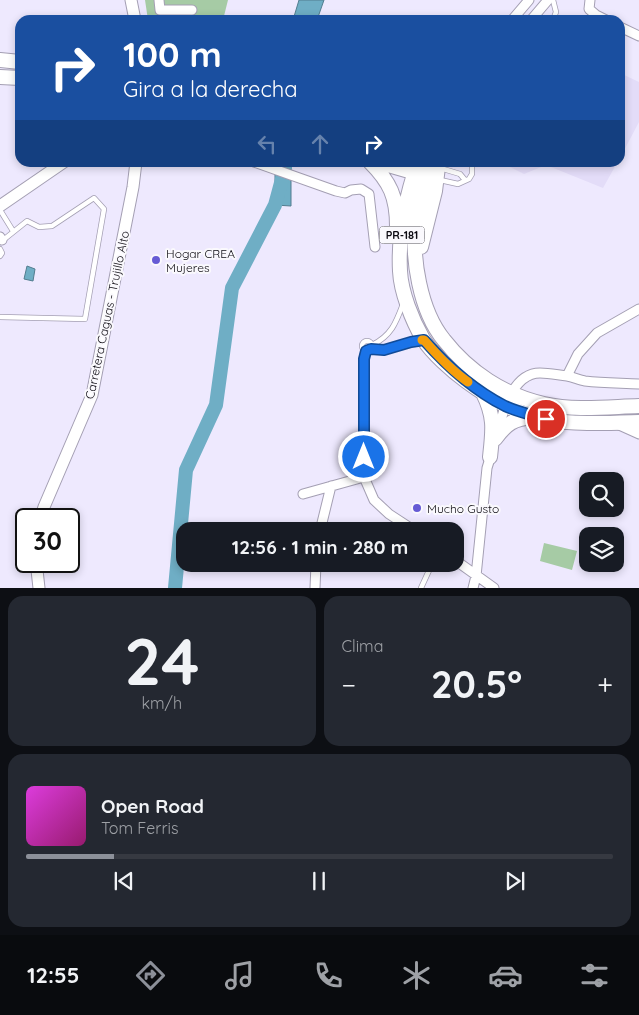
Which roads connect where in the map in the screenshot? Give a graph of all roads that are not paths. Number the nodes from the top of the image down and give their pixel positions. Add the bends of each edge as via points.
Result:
1 (131, 0) edge
2 (159, 0) edge
3 (528, 0) edge
4 (548, 0) edge
5 (553, 0) edge
6 (589, 1) edge
7 (192, 10) dead end
8 (134, 15) edge
9 (516, 15) edge
10 (535, 15) edge
11 (555, 15) edge
12 (596, 15) edge
13 (625, 29) edge
14 (639, 36) edge
15 (0, 60) edge
16 (15, 62) edge
17 (0, 77) edge
18 (15, 78) edge
19 (57, 167) edge
20 (128, 167) edge
21 (135, 167) edge
22 (268, 167) edge
23 (375, 167) edge
24 (472, 167) edge
25 (428, 168) edge
26 (465, 180) junction
27 (133, 187) junction
28 (0, 206) edge
29 (0, 210) edge
30 (13, 231) junction
31 (0, 242) edge
32 (375, 247) dead end
33 (0, 256) edge
34 (400, 272) junction
35 (405, 298) junction
36 (639, 309) edge
37 (0, 317) edge
38 (424, 340) junction
39 (369, 349) junction
40 (567, 376) junction
41 (639, 384) edge
42 (483, 393) junction
43 (508, 400) junction
44 (639, 406) edge
45 (536, 416) junction
46 (611, 422) junction
47 (639, 422) edge
48 (639, 434) edge
49 (495, 439) junction
50 (490, 457) junction
51 (364, 477) junction
52 (331, 486) junction
53 (303, 494) dead end
54 (44, 508) edge
55 (322, 522) edge
56 (401, 522) edge
57 (464, 567) edge
58 (316, 572) edge
59 (428, 572) edge
60 (37, 573) edge
61 (476, 576) junction
62 (39, 588) edge
63 (315, 588) edge
64 (421, 588) edge
65 (473, 588) edge
66 (494, 588) edge

1 - 8 street
2 - 7 street via 160,10
3 - 9 street
4 - 10 street
5 - 11 lane
6 - 12 street via 589,9
13 - 14 street
15 - 16 main road
17 - 18 main road
19 - 28 street
20 - 27 street
21 - 27 street, Carretera Caguas - Trujillo Alto
22 - 32 street via 345,193 361,189 368,194
23 - 34 main road via 383,175 394,198
24 - 26 lane via 472,174
25 - 26 lane via 460,174
25 - 26 lane via 458,184
25 - 34 main road, PR-181 via 406,202
25 - 43 main road, PR-181 via 435,191 416,268 424,302 443,339 462,362 497,386
27 - 54 street, Carretera Caguas - Trujillo Alto via 92,395
29 - 30 lane
30 - 31 lane
30 - 37 lane via 27,221 39,228 52,226 94,198 104,209 85,319
31 - 33 lane
34 - 35 main road, PR-181
35 - 38 main road, PR-181
35 - 39 lane via 390,332
36 - 40 street via 597,333 578,354
38 - 39 lane via 384,350
38 - 42 main road, PR-181 via 457,374
39 - 51 street via 364,359
40 - 41 street via 584,381
40 - 43 street via 534,373 526,377
42 - 43 main road, PR-181
42 - 50 main road via 492,419
43 - 44 main road, PR-181 via 530,400 570,408
43 - 45 main road, PR-181 via 524,413
43 - 49 street
45 - 46 main road, PR-181 via 564,421
45 - 49 main road via 514,421
46 - 47 main road, PR-181
46 - 48 street
49 - 50 street
50 - 61 street
51 - 52 street
51 - 56 street via 374,500
52 - 53 street
52 - 55 street
57 - 61 street
58 - 63 street
59 - 64 lane
60 - 62 street
61 - 65 street
61 - 66 street

